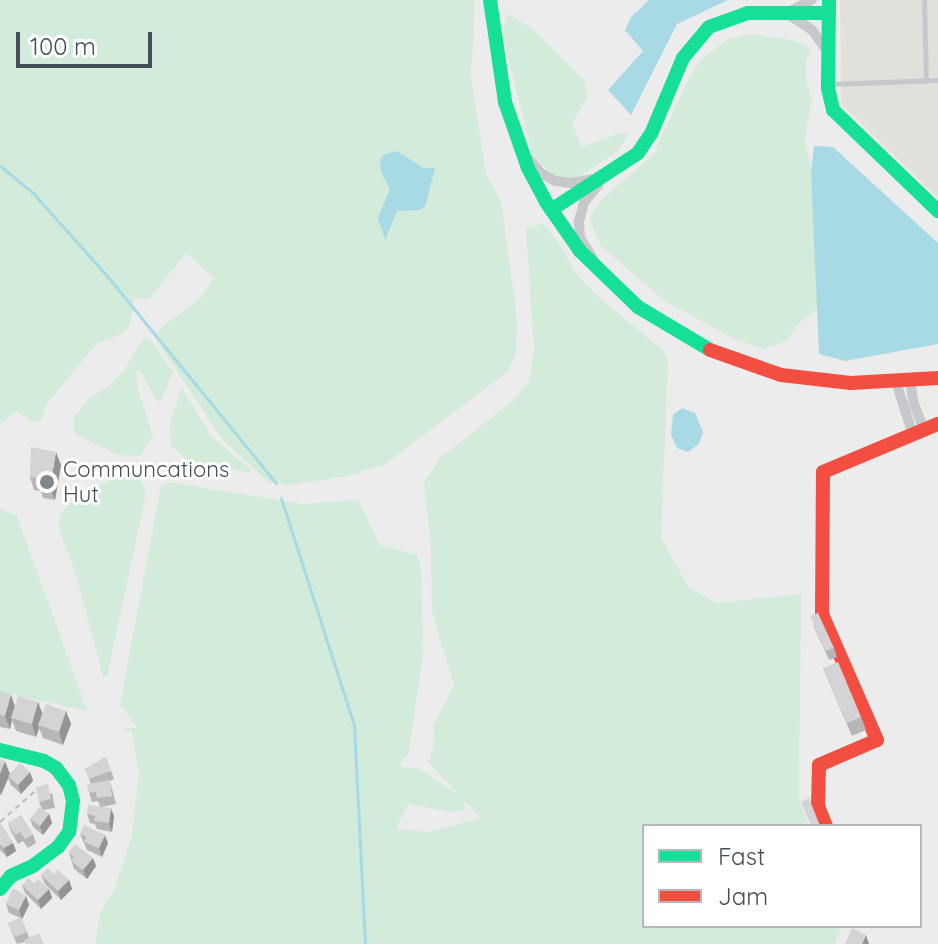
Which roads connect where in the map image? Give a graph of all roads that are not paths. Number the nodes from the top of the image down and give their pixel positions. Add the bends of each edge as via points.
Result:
1 (490, 0) edge
2 (812, 0) edge
3 (924, 0) edge
4 (829, 6) edge
5 (786, 13) junction
6 (829, 53) junction
7 (938, 80) edge
8 (926, 81) junction
9 (828, 84) junction
10 (518, 145) junction
11 (614, 172) junction
12 (551, 210) junction
13 (938, 211) edge
14 (602, 274) junction
15 (938, 378) edge
16 (903, 381) junction
17 (925, 430) edge
18 (0, 750) edge
19 (825, 824) edge
20 (2, 882) edge

1 - 10 street via 500,77
2 - 5 street
3 - 8 lane
4 - 5 street
4 - 6 street
5 - 6 street via 812,30
5 - 11 street via 734,15 699,36 683,58 647,141
6 - 9 street
7 - 8 lane
8 - 9 lane
9 - 13 street via 840,121
10 - 11 street via 555,181 577,183
10 - 12 street
11 - 12 street
11 - 14 street via 587,197 579,221 580,237
12 - 14 street
14 - 16 street via 658,322 732,360 806,379
15 - 16 street
16 - 17 street
17 - 19 street via 823,472 822,614 877,740 819,765 818,806
18 - 20 street via 56,768 73,801 69,832 58,847

